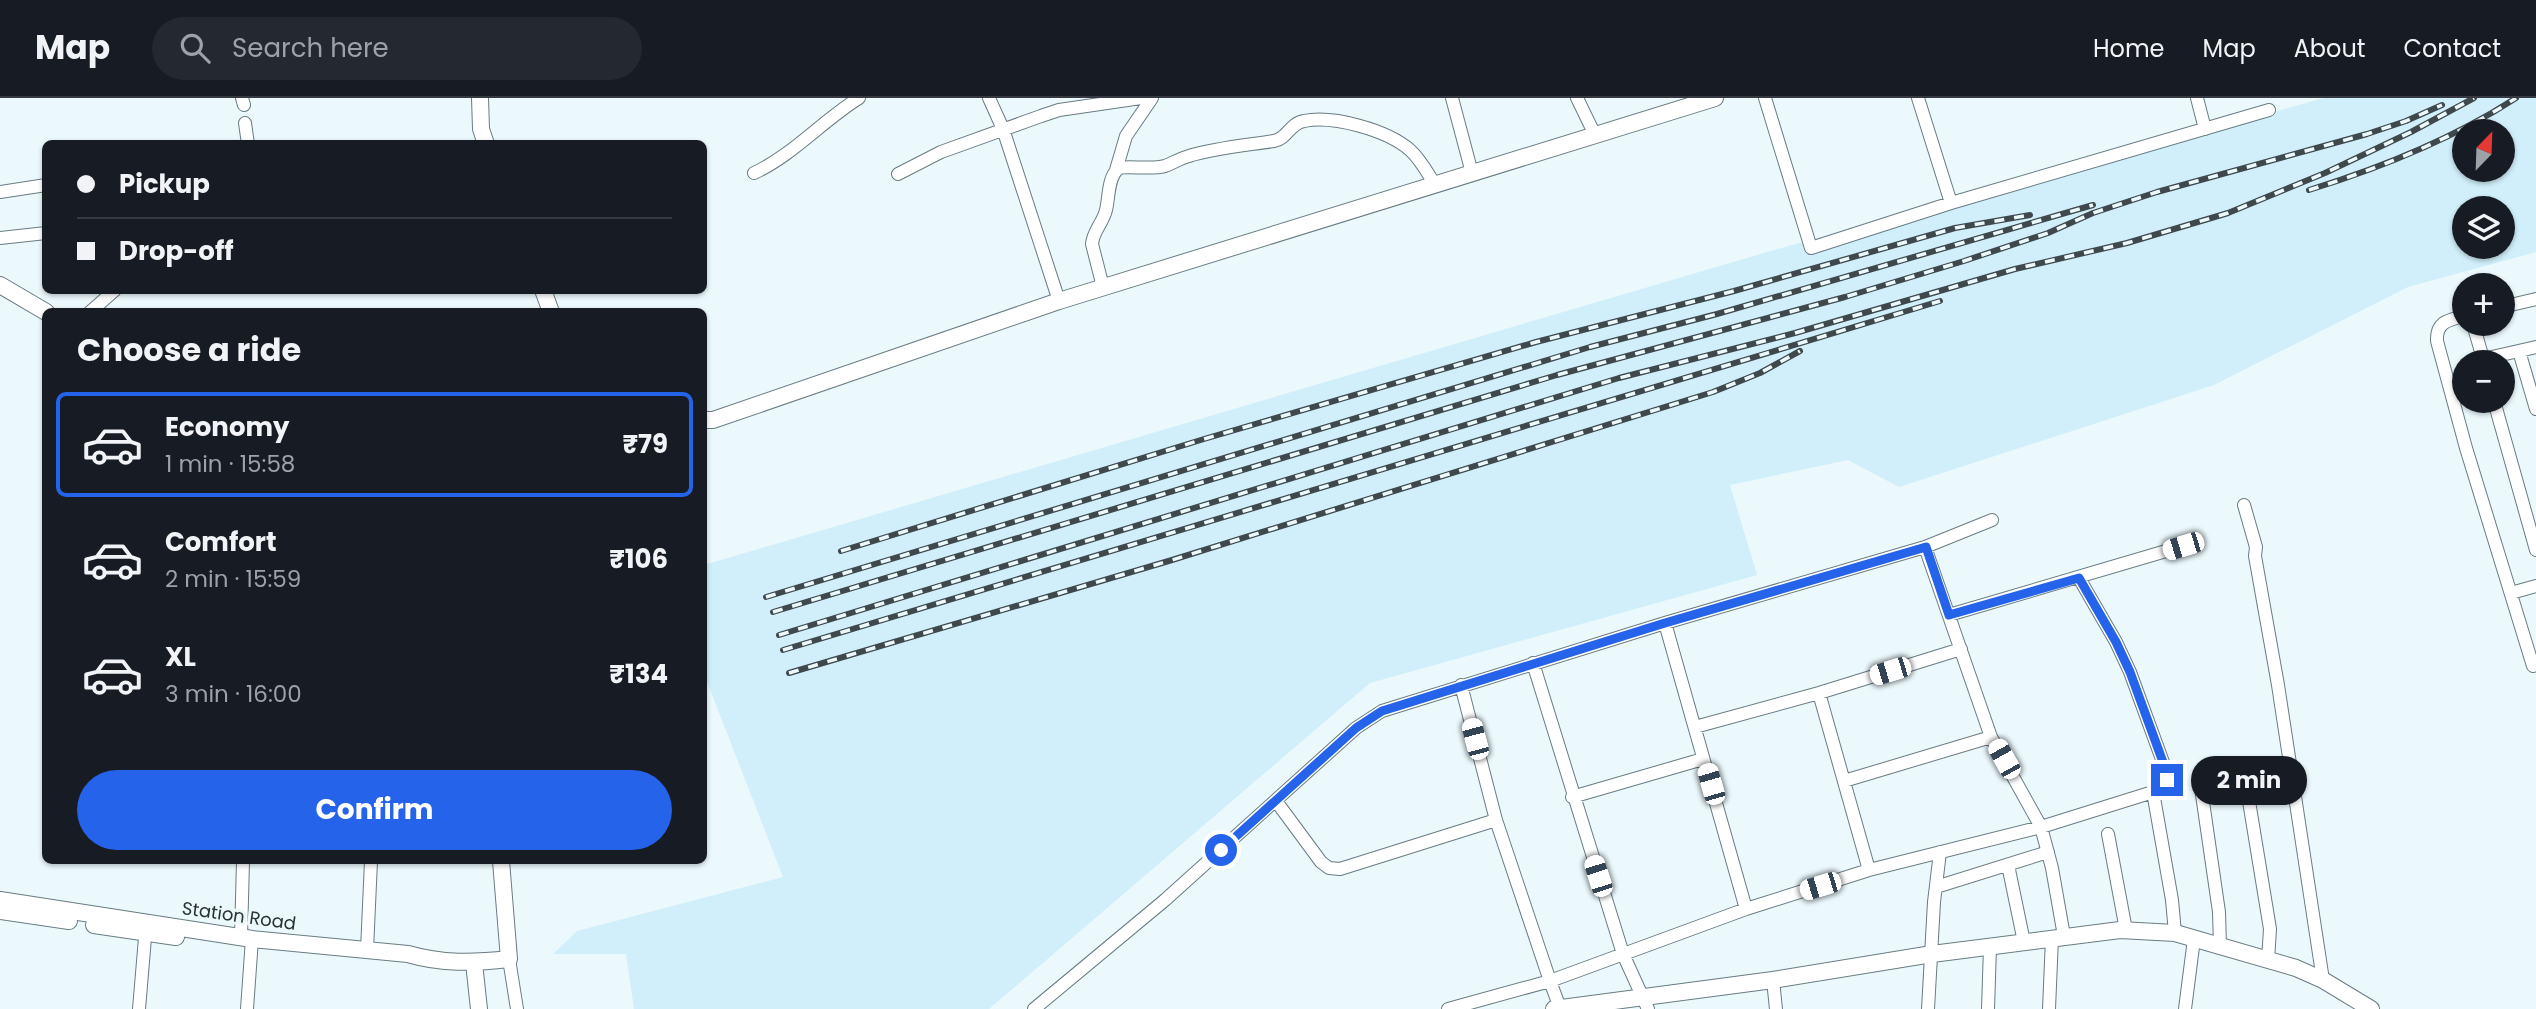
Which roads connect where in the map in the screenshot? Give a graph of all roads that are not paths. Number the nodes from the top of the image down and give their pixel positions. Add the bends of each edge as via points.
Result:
1 (481, 98) edge
2 (859, 98) edge
3 (989, 98) edge
4 (1141, 98) edge
5 (1152, 98) edge
6 (1452, 98) edge
7 (1577, 98) edge
8 (1715, 98) edge
9 (1765, 98) edge
10 (1918, 98) edge
11 (2197, 98) edge
12 (1677, 104) edge
13 (2269, 110) dead end
14 (245, 122) dead end
15 (1003, 129) junction
16 (2205, 129) junction
17 (1595, 135) junction
18 (247, 140) edge
19 (485, 140) edge
20 (1116, 170) junction
21 (754, 173) dead end
22 (1472, 173) junction
23 (898, 174) dead end
24 (1435, 185) junction
25 (42, 186) edge
26 (0, 191) edge
27 (1951, 203) junction
28 (42, 233) edge
29 (0, 238) edge
30 (0, 285) edge
31 (1103, 287) junction
32 (110, 294) edge
33 (2536, 299) edge
34 (1059, 301) junction
35 (2515, 304) edge
36 (95, 308) edge
37 (42, 310) edge
38 (2452, 319) edge
39 (2536, 346) edge
40 (2519, 351) junction
41 (2515, 352) edge
42 (2533, 390) edge
43 (2536, 410) edge
44 (2497, 413) edge
45 (707, 420) edge
46 (2244, 505) dead end
47 (1992, 520) dead end
48 (2183, 546) dead end
49 (1926, 547) junction
50 (2536, 550) edge
51 (2079, 578) junction
52 (2536, 586) edge
53 (2511, 593) junction
54 (1949, 615) junction
55 (1665, 623) junction
56 (1961, 649) junction
57 (1533, 663) junction
58 (2533, 666) dead end
59 (1461, 685) junction
60 (1819, 693) junction
61 (1695, 727) junction
62 (1991, 737) junction
63 (1703, 759) junction
64 (2245, 777) dead end
65 (1844, 780) junction
66 (2201, 789) dead end
67 (2153, 792) junction
68 (1572, 797) junction
69 (1276, 801) junction
70 (1496, 820) junction
71 (2041, 827) junction
72 (2108, 834) dead end
73 (1940, 852) junction
74 (2048, 852) junction
75 (243, 864) edge
76 (371, 864) edge
77 (501, 864) edge
78 (2008, 865) junction
79 (1869, 870) junction
80 (1936, 887) junction
81 (0, 900) edge
82 (1746, 909) junction
83 (0, 911) edge
84 (146, 928) junction
85 (2126, 930) junction
86 (2175, 933) junction
87 (2058, 937) junction
88 (2194, 939) junction
89 (248, 941) junction
90 (2024, 942) junction
91 (2220, 946) junction
92 (1990, 947) junction
93 (367, 950) junction
94 (1623, 954) junction
95 (1933, 954) junction
96 (509, 959) junction
97 (2268, 960) junction
98 (432, 961) junction
99 (474, 963) junction
100 (1773, 980) junction
101 (2323, 980) junction
102 (1550, 981) junction
103 (1646, 1003) edge
104 (1560, 1008) edge
105 (139, 1009) edge
106 (247, 1009) edge
107 (479, 1009) edge
108 (517, 1009) edge
109 (1034, 1009) edge
110 (1448, 1009) edge
111 (1554, 1009) edge
112 (1776, 1009) edge
113 (1928, 1009) edge
114 (1988, 1009) edge
115 (2049, 1009) edge
116 (2185, 1009) edge
117 (2371, 1009) edge

1 - 19 main road
2 - 21 street via 776,163
3 - 15 street
4 - 15 street via 1059,110
5 - 20 street via 1126,136
6 - 22 street
7 - 17 street
8 - 12 main road
9 - 27 street via 1811,248
10 - 27 street
11 - 16 street
12 - 17 main road
13 - 16 street
14 - 18 street
15 - 23 street via 926,158
15 - 34 street
16 - 27 street
17 - 22 main road
20 - 24 street via 1156,169 1191,155 1278,141 1297,123 1332,120 1399,143 1422,163
20 - 31 street via 1092,244
22 - 24 main road
24 - 31 main road
25 - 26 street
28 - 29 street
30 - 37 main road
31 - 34 main road
32 - 36 street
33 - 35 street
34 - 45 main road
38 - 53 street via 2440,326 2437,341
39 - 40 street
40 - 41 street
40 - 42 street
42 - 43 street
44 - 50 street
46 - 101 street via 2256,547
47 - 49 street
48 - 51 street
49 - 54 street
49 - 55 street
51 - 54 street
51 - 67 street via 2130,672 2167,773 2165,784
52 - 53 street
53 - 58 street
54 - 56 street
55 - 57 street
55 - 61 street
56 - 60 street
56 - 62 street
57 - 59 street
57 - 68 street
59 - 69 street via 1382,711 1356,728
59 - 70 street
60 - 61 street
60 - 65 street
61 - 63 street
62 - 65 street
62 - 71 street
63 - 68 street
63 - 82 street
64 - 97 street via 2270,929
65 - 79 street
66 - 91 street
67 - 71 street
67 - 86 street
68 - 94 street
69 - 70 street via 1321,862 1340,869
69 - 109 street
70 - 102 street
71 - 73 street
71 - 74 street
72 - 85 street
73 - 79 street
73 - 80 street
74 - 78 street
74 - 87 street
75 - 89 street
76 - 93 street
77 - 96 main road
78 - 80 street
78 - 90 street
79 - 82 street
80 - 95 street
81 - 84 main road, Station Road
82 - 94 street
83 - 84 main road
84 - 89 main road, Station Road
84 - 105 street
85 - 86 main road
85 - 87 main road
86 - 88 main road
87 - 90 main road
87 - 115 street
88 - 91 main road
88 - 116 street
89 - 93 main road, Station Road
89 - 98 main road via 406,965
89 - 106 street
90 - 92 main road
91 - 97 main road
92 - 95 main road
92 - 114 street
93 - 98 main road, Station Road
94 - 102 street
94 - 103 street
95 - 100 main road
95 - 113 street
96 - 99 main road, Station Road
96 - 108 street
97 - 101 main road
98 - 99 main road, Station Road
99 - 107 main road
100 - 103 main road
100 - 112 street
101 - 117 main road
102 - 104 street
102 - 110 street
103 - 104 main road
104 - 111 main road

